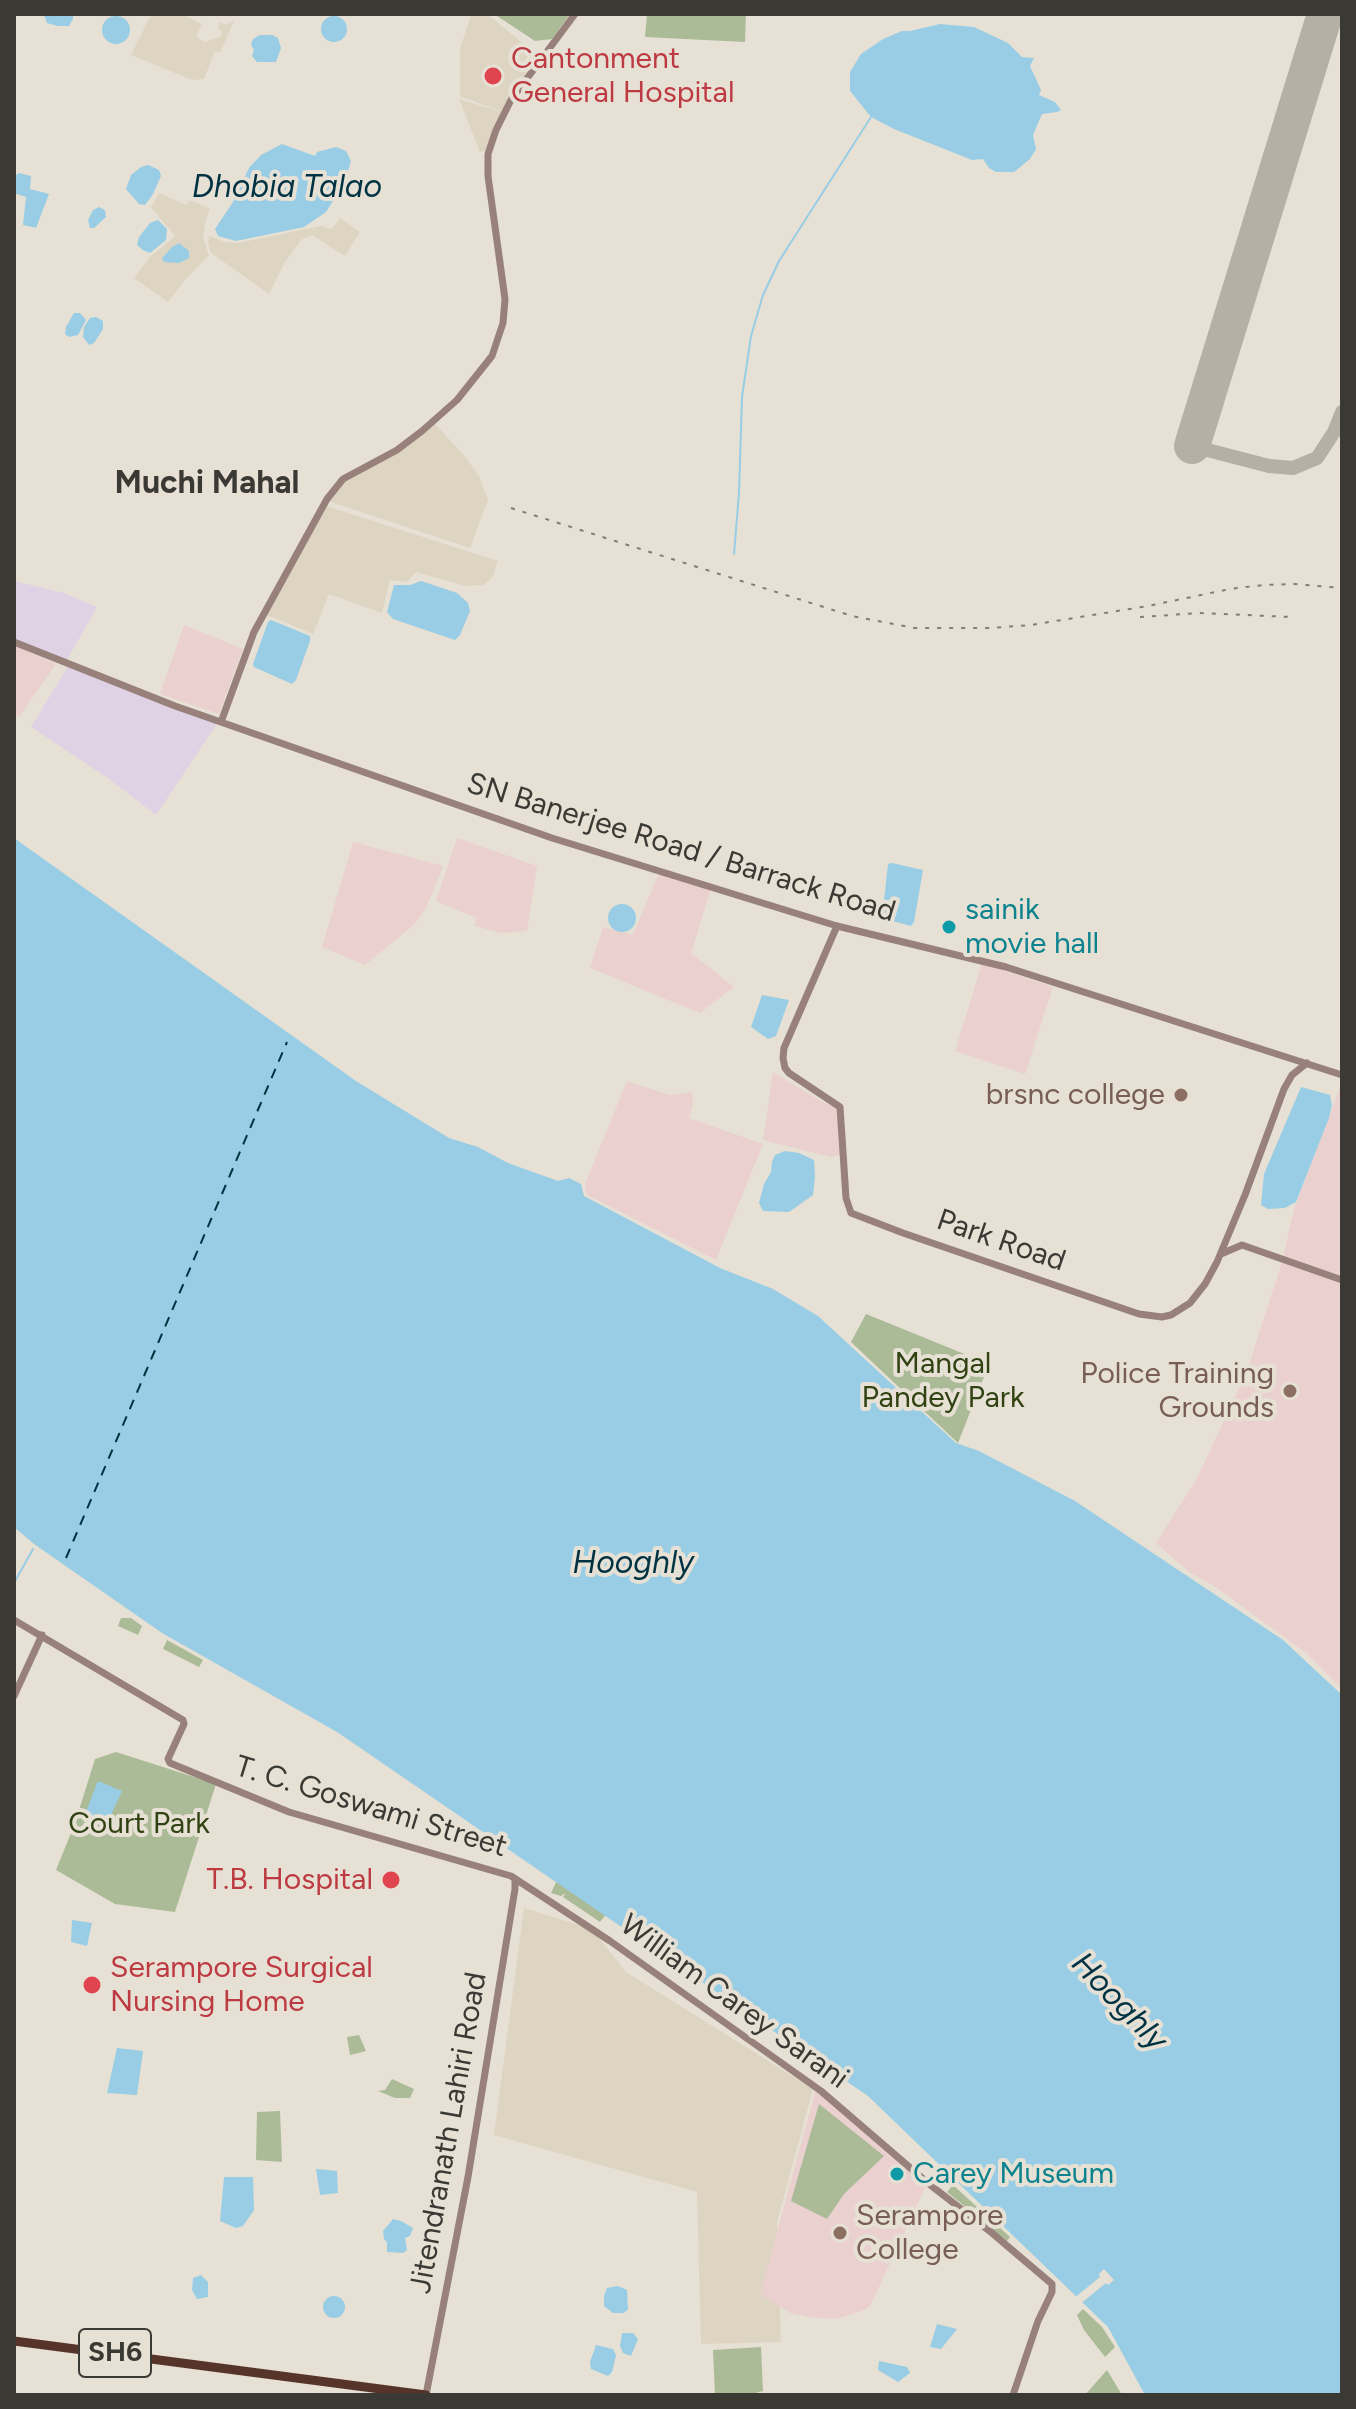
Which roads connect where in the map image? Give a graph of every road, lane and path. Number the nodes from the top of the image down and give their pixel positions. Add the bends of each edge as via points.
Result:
1 (575, 14) edge
2 (14, 642) edge
3 (221, 722) junction
4 (837, 926) junction
5 (1307, 1063) junction
6 (1342, 1075) edge
7 (1232, 1227) junction
8 (1242, 1245) junction
9 (1221, 1254) junction
10 (1342, 1280) edge
11 (14, 1620) edge
12 (42, 1635) junction
13 (14, 1696) edge
14 (515, 1879) junction
15 (14, 2341) edge
16 (426, 2395) edge
17 (438, 2395) edge
18 (1013, 2395) edge

1 - 3 street via 511,100 488,154 505,299 492,356 457,400 422,431 343,479 327,499 254,632
2 - 3 street, SN Banerjee Road / Barrack Road
3 - 4 street, SN Banerjee Road / Barrack Road via 552,838
4 - 5 street, SN Banerjee Road / Barrack Road via 1006,967
4 - 9 street, Park Road via 783,1058 789,1073 840,1107 851,1213 1152,1317 1171,1315 1190,1303
5 - 6 street, SN Banerjee Road / Barrack Road
5 - 7 street, Park Road via 1284,1089
7 - 8 street
7 - 9 street, Park Road
8 - 9 street
8 - 10 street
11 - 12 street
12 - 13 street
12 - 14 street, T. C. Goswami Street via 183,1720 168,1762 289,1812
14 - 16 street, Jitendranath Lahiri Road via 466,2189
14 - 18 street, William Carey Sarani via 801,2076 1052,2284
15 - 16 main road, SH6
16 - 17 street

